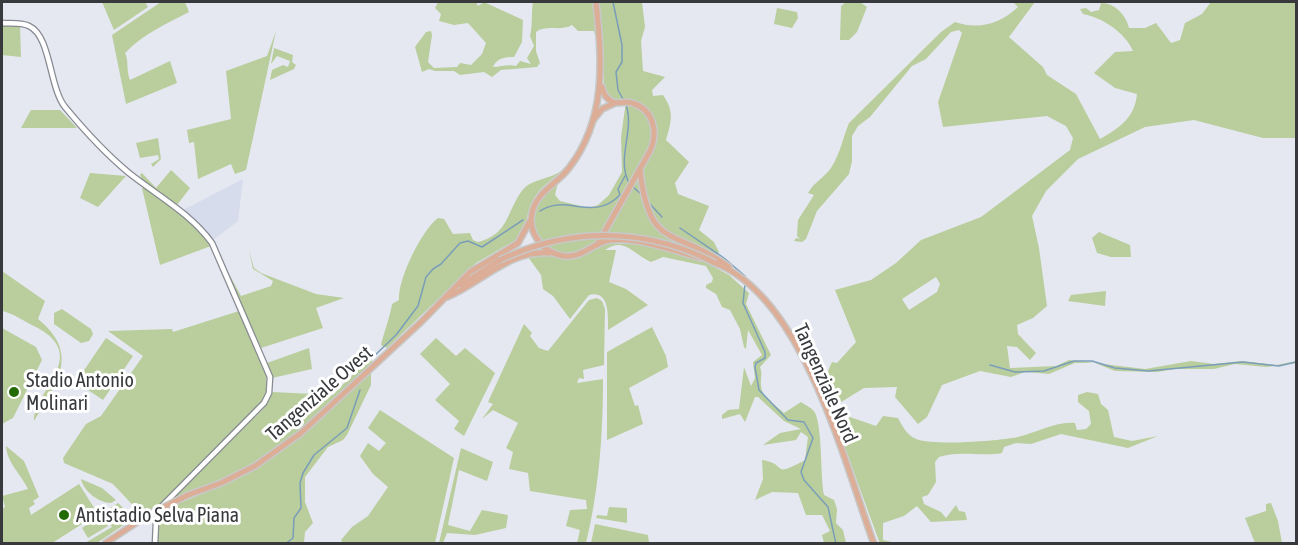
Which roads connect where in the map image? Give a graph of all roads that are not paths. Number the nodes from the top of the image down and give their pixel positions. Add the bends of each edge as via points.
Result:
1 (596, 2) edge
2 (2, 23) edge
3 (601, 82) junction
4 (620, 102) junction
5 (593, 120) junction
6 (640, 169) junction
7 (531, 220) junction
8 (597, 244) junction
9 (554, 253) junction
10 (716, 263) junction
11 (741, 279) junction
12 (446, 298) junction
13 (104, 543) edge
14 (155, 543) edge
15 (874, 543) edge

1 - 3 main road, Tangenziale Ovest
2 - 14 main road via 25,25 38,34 63,105 120,165 189,216 212,243 266,365 270,384 266,399 160,507
3 - 4 main road via 605,96
3 - 5 main road, Tangenziale Ovest
4 - 5 main road via 602,110
4 - 6 main road via 642,108 654,128 654,140
5 - 7 main road, Tangenziale Ovest via 576,158 537,199
6 - 8 main road
6 - 11 main road via 645,203 656,226 717,258
7 - 9 main road via 540,243
7 - 12 main road, Tangenziale Ovest via 518,243 478,265
8 - 9 main road, Tangenziale Ovest via 580,255
8 - 10 main road, Tangenziale Ovest, bridge via 611,240 633,242
9 - 12 main road, Tangenziale Ovest via 522,257
10 - 11 main road, Tangenziale Nord
10 - 12 main road, Tangenziale Nord, bridge via 663,242 602,235 549,242 500,260
11 - 15 main road, Tangenziale Nord via 771,306 800,350
12 - 13 main road, Tangenziale Ovest, bridge via 285,446 255,466 148,515

